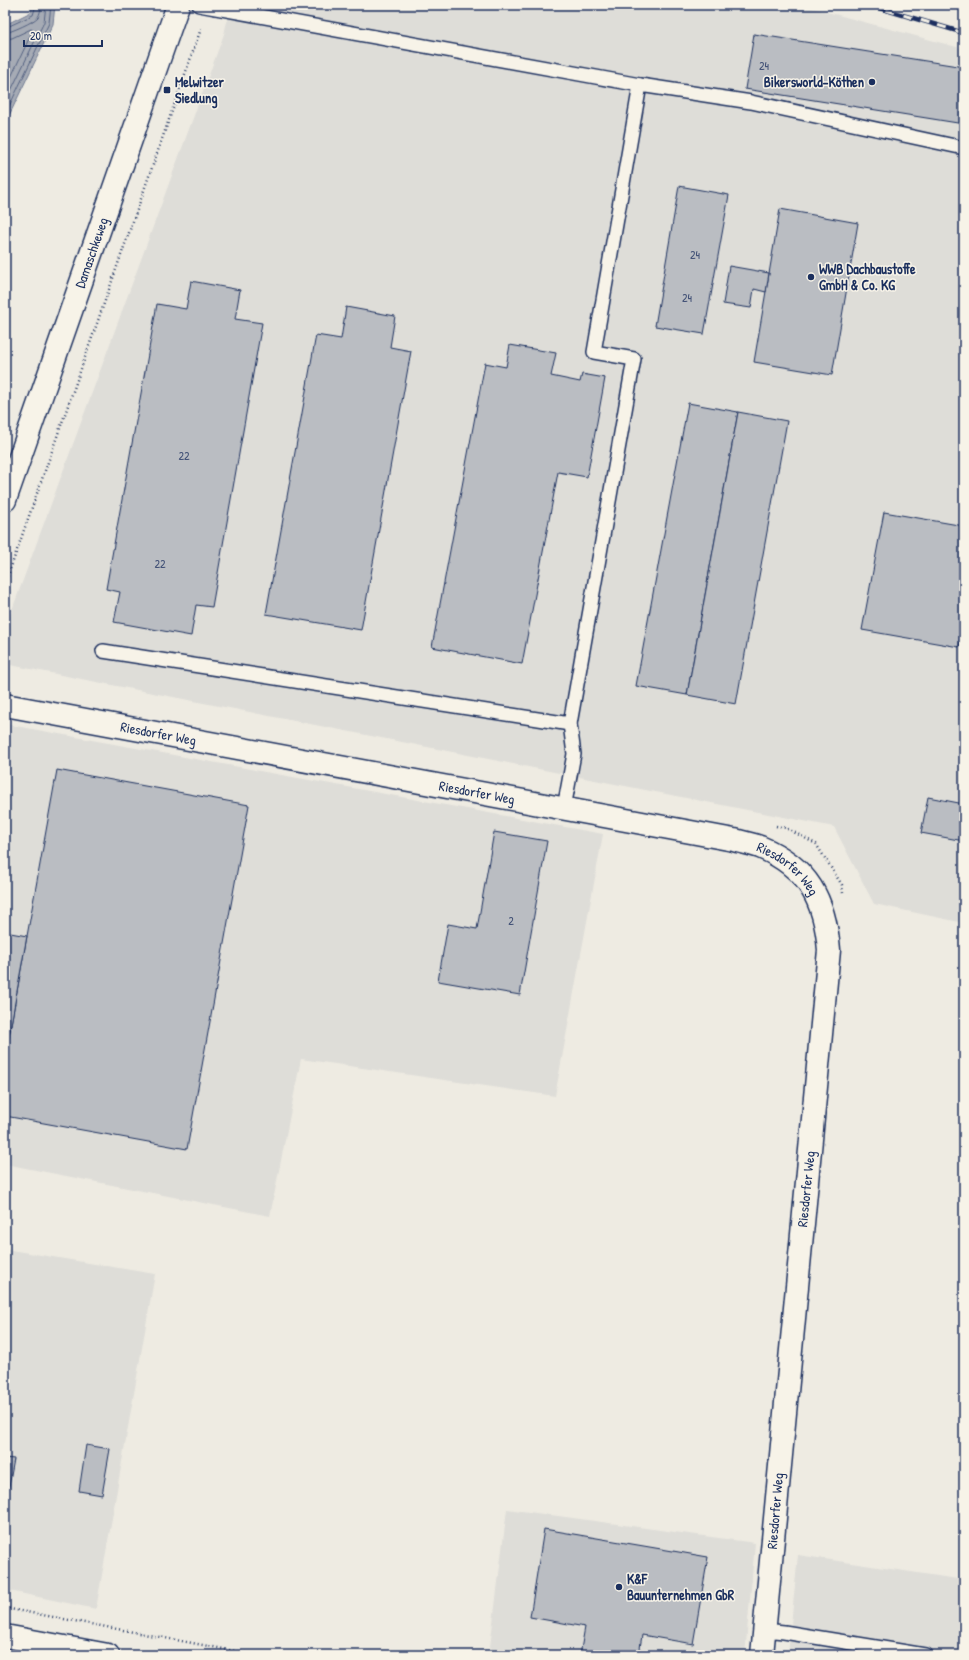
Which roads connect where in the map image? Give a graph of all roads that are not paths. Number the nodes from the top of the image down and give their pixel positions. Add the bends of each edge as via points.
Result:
1 (178, 5) edge
2 (204, 6) edge
3 (640, 85) junction
4 (964, 148) edge
5 (5, 500) edge
6 (103, 650) dead end
7 (5, 705) edge
8 (570, 724) junction
9 (564, 808) junction
10 (765, 1630) junction
11 (5, 1636) edge
12 (108, 1655) edge
13 (762, 1655) edge
14 (925, 1655) edge

1 - 5 street, Damaschkeweg
2 - 3 lane
3 - 4 lane via 751,102
3 - 8 lane via 594,352 634,359
6 - 8 lane
7 - 9 street, Riesdorfer Weg
8 - 9 lane via 574,754
9 - 10 street, Riesdorfer Weg via 759,847 794,867 805,879 815,893 827,928 828,968
10 - 13 street, Riesdorfer Weg
10 - 14 lane
11 - 12 street

